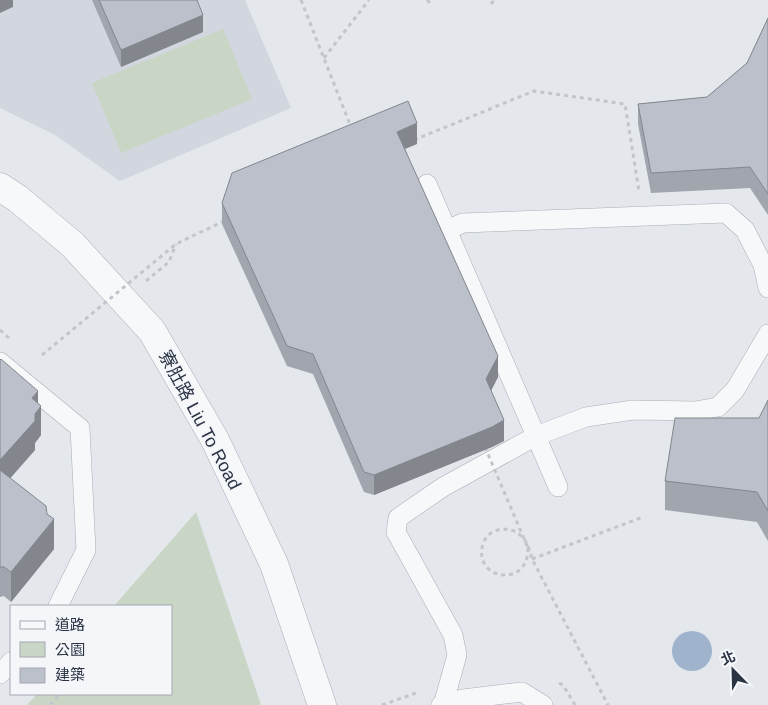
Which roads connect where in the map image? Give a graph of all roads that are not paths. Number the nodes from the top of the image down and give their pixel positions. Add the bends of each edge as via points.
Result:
1 (427, 184) dead end
2 (0, 187) edge
3 (447, 230) junction
4 (768, 288) edge
5 (768, 334) edge
6 (0, 362) edge
7 (536, 436) junction
8 (558, 487) dead end
9 (58, 605) edge
10 (10, 663) edge
11 (0, 674) edge
12 (489, 701) edge
13 (322, 705) edge
14 (443, 705) edge
15 (543, 705) edge

1 - 3 lane
2 - 13 street, 寮肚路 Liu To Road via 72,244 152,331 215,440 274,564
3 - 4 lane via 463,223 726,213 745,230 762,265
3 - 7 lane
5 - 7 lane via 734,390 718,407 695,411 633,410 586,417
6 - 9 lane via 80,428 86,550
7 - 8 lane
7 - 14 lane via 443,488 398,518 396,532 453,635 457,655
10 - 11 lane
12 - 14 lane via 463,699
12 - 15 lane via 522,692

